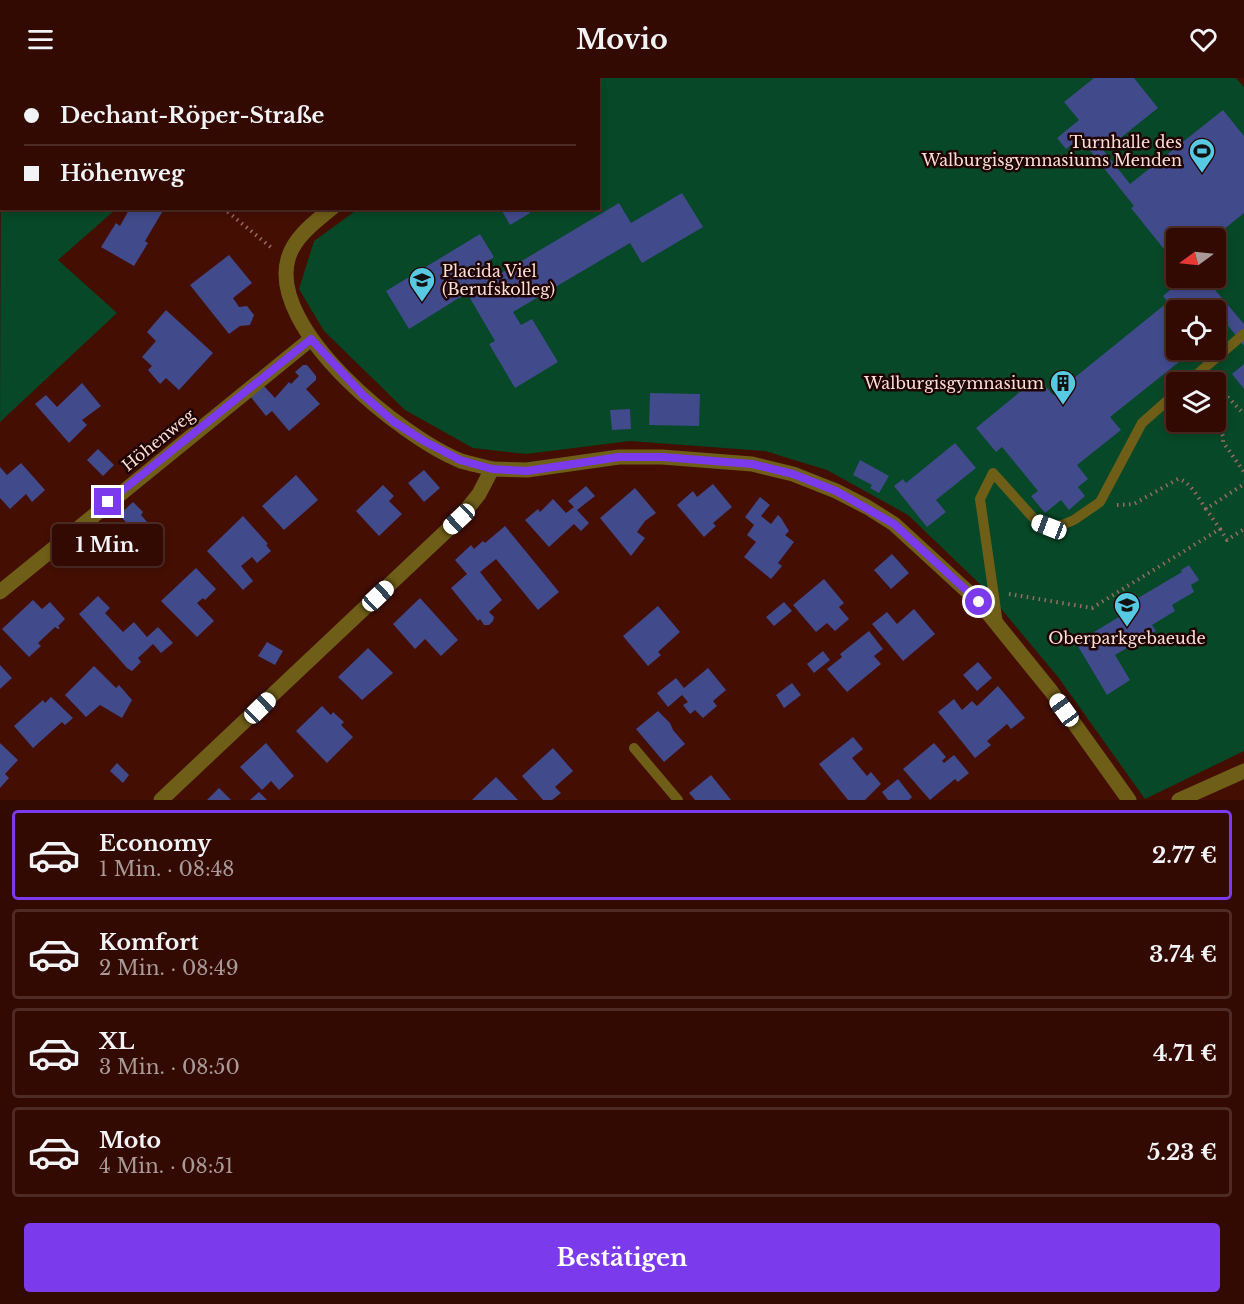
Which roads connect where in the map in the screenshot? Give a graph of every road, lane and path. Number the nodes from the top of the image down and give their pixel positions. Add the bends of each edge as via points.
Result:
1 (225, 210) edge
2 (330, 210) edge
3 (287, 261) junction
4 (1244, 334) edge
5 (311, 339) junction
6 (1200, 372) edge
7 (1226, 395) edge
8 (1166, 402) edge
9 (1244, 414) edge
10 (1221, 432) edge
11 (492, 469) junction
12 (1244, 472) edge
13 (1244, 484) edge
14 (1134, 504) dead end
15 (1206, 509) junction
16 (1220, 529) junction
17 (1244, 529) edge
18 (993, 591) junction
19 (0, 592) edge
20 (998, 624) junction
21 (634, 748) dead end
22 (1244, 771) edge
23 (161, 800) edge
24 (678, 800) edge
25 (1130, 800) edge
26 (1179, 800) edge

1 - 3 path
2 - 3 street via 302,234
3 - 5 street via 290,297
4 - 6 lane
5 - 11 street via 394,422 460,460
5 - 19 street, Höhenweg
7 - 9 path
8 - 18 lane via 1142,423 1100,502 1062,525 1049,527 1037,522 993,473 980,499
10 - 12 path via 1223,442
11 - 20 street via 527,471 619,457 662,457 752,464 793,474 836,491 894,524
11 - 23 street via 459,519
13 - 15 path
14 - 15 path via 1178,479 1188,484
15 - 16 path
16 - 17 path via 1227,540
16 - 18 path via 1092,608
18 - 20 lane
20 - 25 street
21 - 24 lane
22 - 26 street

